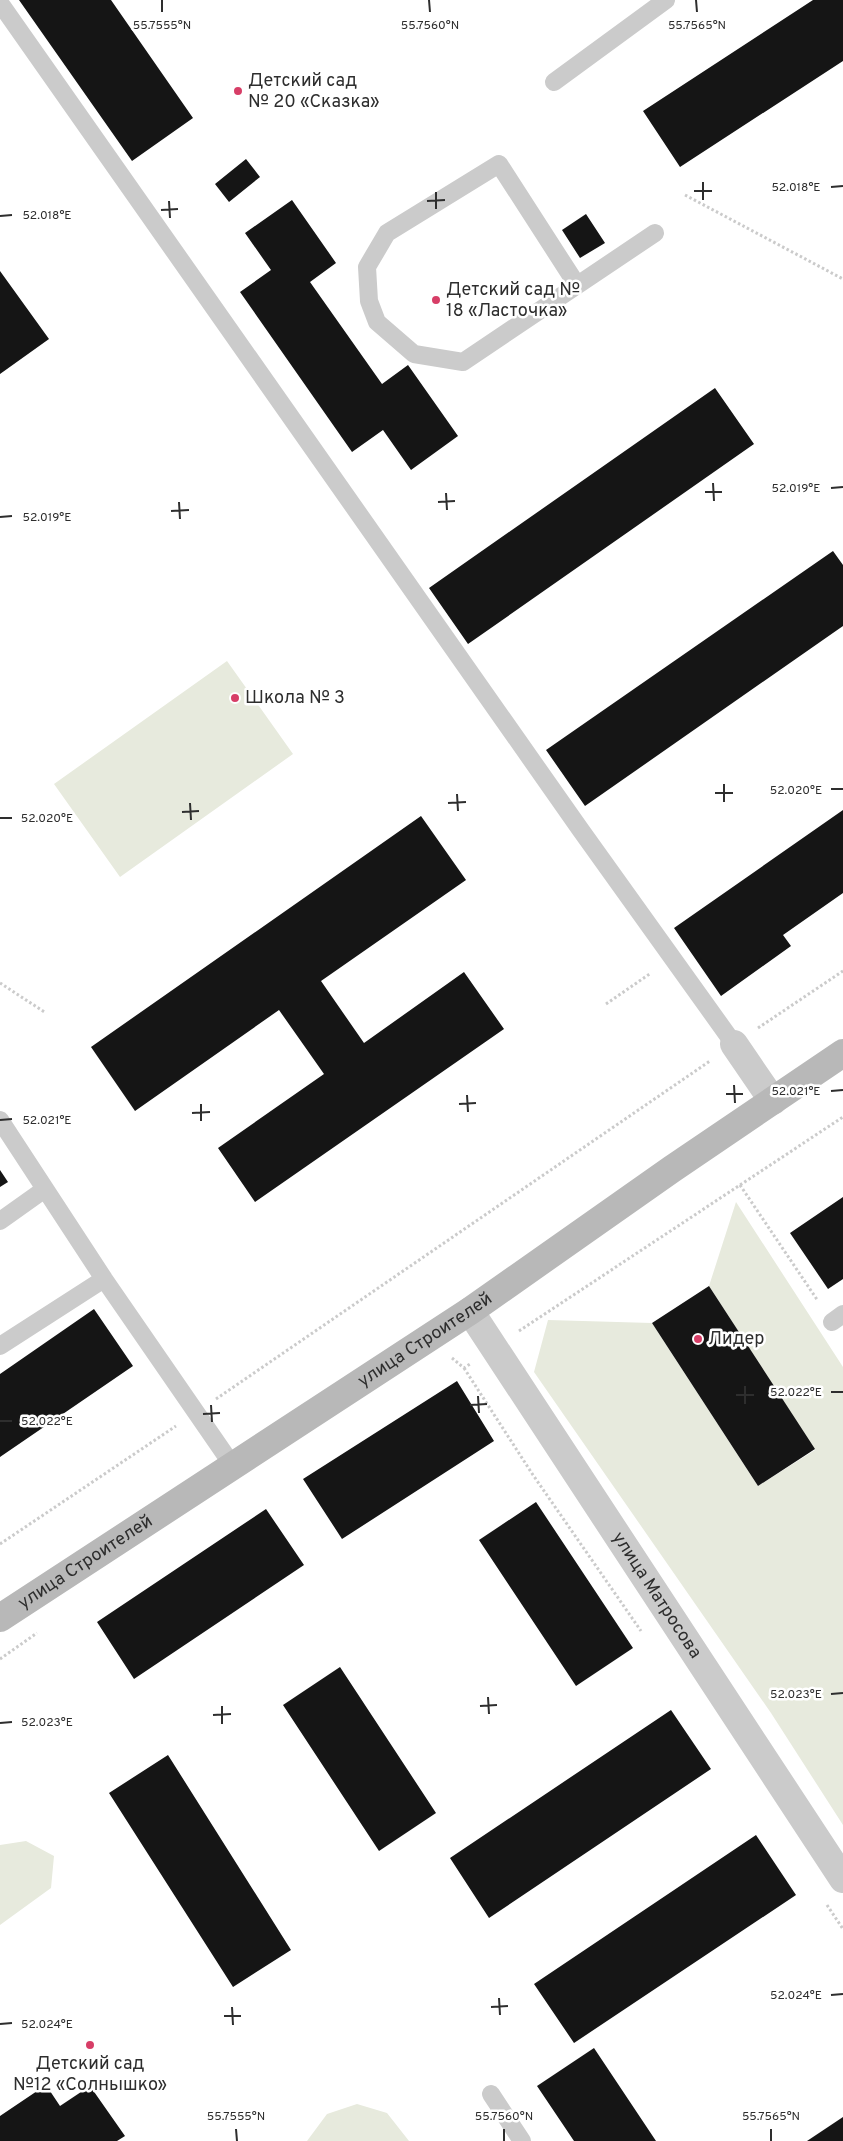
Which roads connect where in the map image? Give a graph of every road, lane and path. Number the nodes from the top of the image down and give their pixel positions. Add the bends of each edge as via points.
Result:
1 (666, 0) edge
2 (0, 3) edge
3 (554, 82) dead end
4 (685, 195) dead end
5 (655, 233) dead end
6 (843, 279) edge
7 (577, 286) junction
8 (672, 959) junction
9 (843, 971) edge
10 (0, 983) edge
11 (606, 1004) dead end
12 (46, 1013) dead end
13 (734, 1044) junction
14 (843, 1053) edge
15 (773, 1102) junction
16 (843, 1117) edge
17 (0, 1120) edge
18 (740, 1185) junction
19 (45, 1189) junction
20 (0, 1221) edge
21 (104, 1279) junction
22 (470, 1311) junction
23 (837, 1318) edge
24 (0, 1346) edge
25 (494, 1348) junction
26 (449, 1357) dead end
27 (197, 1412) junction
28 (234, 1466) junction
29 (0, 1544) edge
30 (0, 1618) edge
31 (41, 1630) dead end
32 (0, 1659) edge
33 (843, 1879) edge
34 (491, 2094) dead end
35 (522, 2141) edge

1 - 3 lane
2 - 8 lane
4 - 6 path
5 - 7 lane
7 - 7 lane via 463,362 414,354 377,322 369,301 367,267 386,233 499,164
8 - 11 path
8 - 13 lane
9 - 13 path
10 - 12 path
13 - 15 street
13 - 27 path
14 - 15 street, улица Строителей
15 - 22 street, улица Строителей
16 - 18 path
17 - 19 lane
18 - 23 path
18 - 25 path
19 - 20 lane
19 - 21 lane
21 - 24 lane
21 - 27 lane
22 - 25 street, улица Матросова
22 - 28 street, улица Строителей
25 - 26 path via 464,1368
25 - 33 street, улица Матросова
27 - 28 lane
27 - 29 path
28 - 30 street, улица Строителей
31 - 32 path
34 - 35 lane

